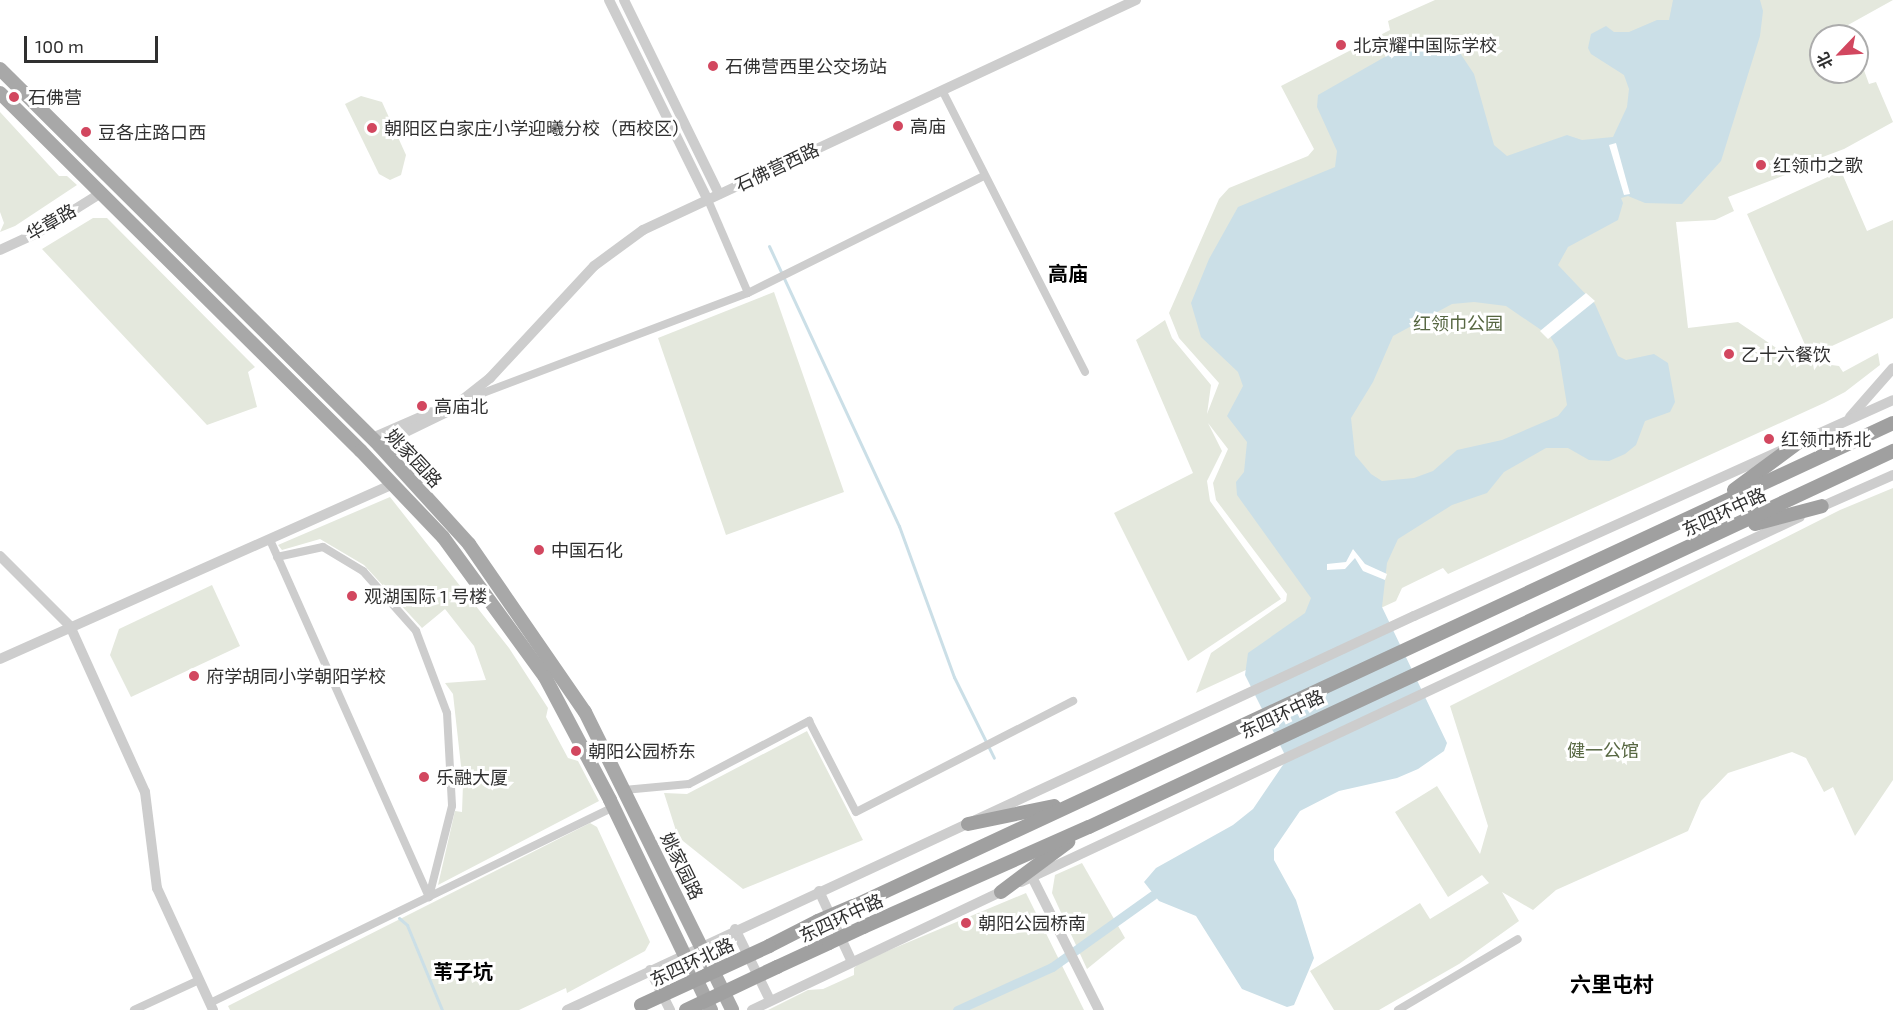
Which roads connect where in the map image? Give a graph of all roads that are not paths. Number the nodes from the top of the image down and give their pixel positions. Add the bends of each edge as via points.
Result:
1 (609, 0) edge
2 (624, 0) edge
3 (1136, 0) edge
4 (0, 69) edge
5 (942, 90) junction
6 (0, 93) edge
7 (984, 176) junction
8 (101, 193) junction
9 (719, 194) junction
10 (708, 200) junction
11 (0, 250) edge
12 (748, 293) junction
13 (1893, 368) edge
14 (1085, 372) dead end
15 (464, 400) junction
16 (1893, 400) edge
17 (1848, 421) junction
18 (1893, 423) edge
19 (1803, 439) junction
20 (376, 442) junction
21 (1893, 451) edge
22 (1893, 475) edge
23 (1893, 480) edge
24 (1878, 482) junction
25 (393, 484) junction
26 (1821, 506) junction
27 (1711, 507) junction
28 (1724, 532) junction
29 (270, 540) junction
30 (0, 556) edge
31 (278, 557) junction
32 (70, 626) junction
33 (0, 659) edge
34 (1073, 701) dead end
35 (624, 790) junction
36 (1077, 801) junction
37 (614, 807) junction
38 (968, 824) junction
39 (1089, 826) junction
40 (1032, 877) junction
41 (819, 891) junction
42 (1001, 892) junction
43 (429, 897) junction
44 (735, 929) junction
45 (1518, 939) dead end
46 (702, 946) junction
47 (769, 946) joint
48 (685, 955) junction
49 (851, 960) junction
50 (651, 970) junction
51 (199, 980) junction
52 (770, 1000) junction
53 (212, 1007) edge
54 (636, 1008) edge
55 (134, 1010) edge
56 (567, 1010) edge
57 (669, 1010) edge
58 (686, 1010) edge
59 (711, 1010) edge
60 (732, 1010) edge
61 (752, 1010) edge
62 (1098, 1010) edge
63 (1398, 1010) edge

1 - 10 street
2 - 9 street
3 - 5 street, 石佛营西路
4 - 20 main road, 姚家园路
5 - 7 street
5 - 9 street, 石佛营西路
6 - 8 main road, 姚家园路
7 - 12 street
7 - 14 street
8 - 11 street, 华章路 via 37,233
8 - 25 main road, 姚家园路
9 - 10 street, 石佛营西路
10 - 12 street
10 - 15 street, 石佛营西路 via 643,230 594,266 490,378
12 - 15 street
13 - 17 street
15 - 20 street, 石佛营西路 via 447,412
16 - 17 street, 东四环中路
17 - 19 street, 东四环中路
18 - 27 highway, 东四环中路
19 - 27 highway
19 - 38 street, 东四环中路
20 - 35 main road, 姚家园路 via 469,544 520,614 585,711
21 - 28 highway, 东四环中路
22 - 24 street, 东四环中路
23 - 24 street
24 - 26 street, 东四环中路
25 - 29 street
25 - 37 main road, 姚家园路 via 443,537 545,677
26 - 28 highway
26 - 40 street, 东四环中路
27 - 36 highway, 东四环中路
28 - 39 highway, 东四环中路
29 - 31 street
29 - 32 street
30 - 32 street
31 - 43 street
31 - 43 street via 323,547 363,571 416,631 447,713 452,806
32 - 33 street
32 - 51 street via 145,792 156,888
34 - 35 street via 856,812 809,721 689,784
35 - 46 main road, 姚家园路
36 - 38 highway
36 - 47 highway, 东四环中路, bridge
37 - 43 street
37 - 48 main road, 姚家园路
38 - 41 street, 东四环中路
39 - 42 highway
39 - 58 highway, 东四环中路, bridge
40 - 42 street
40 - 62 street
41 - 44 street, 东四环中路
41 - 49 street
42 - 49 street
43 - 53 street
44 - 46 street, 东四环中路
44 - 52 street
45 - 63 street
46 - 48 street, 东四环北路
46 - 60 main road, 姚家园路
47 - 54 highway, 东四环北路, bridge
48 - 50 street, 东四环北路
48 - 59 main road, 姚家园路
49 - 52 street
50 - 56 street, 东四环北路
50 - 57 street
51 - 53 street
51 - 55 street
52 - 61 street

